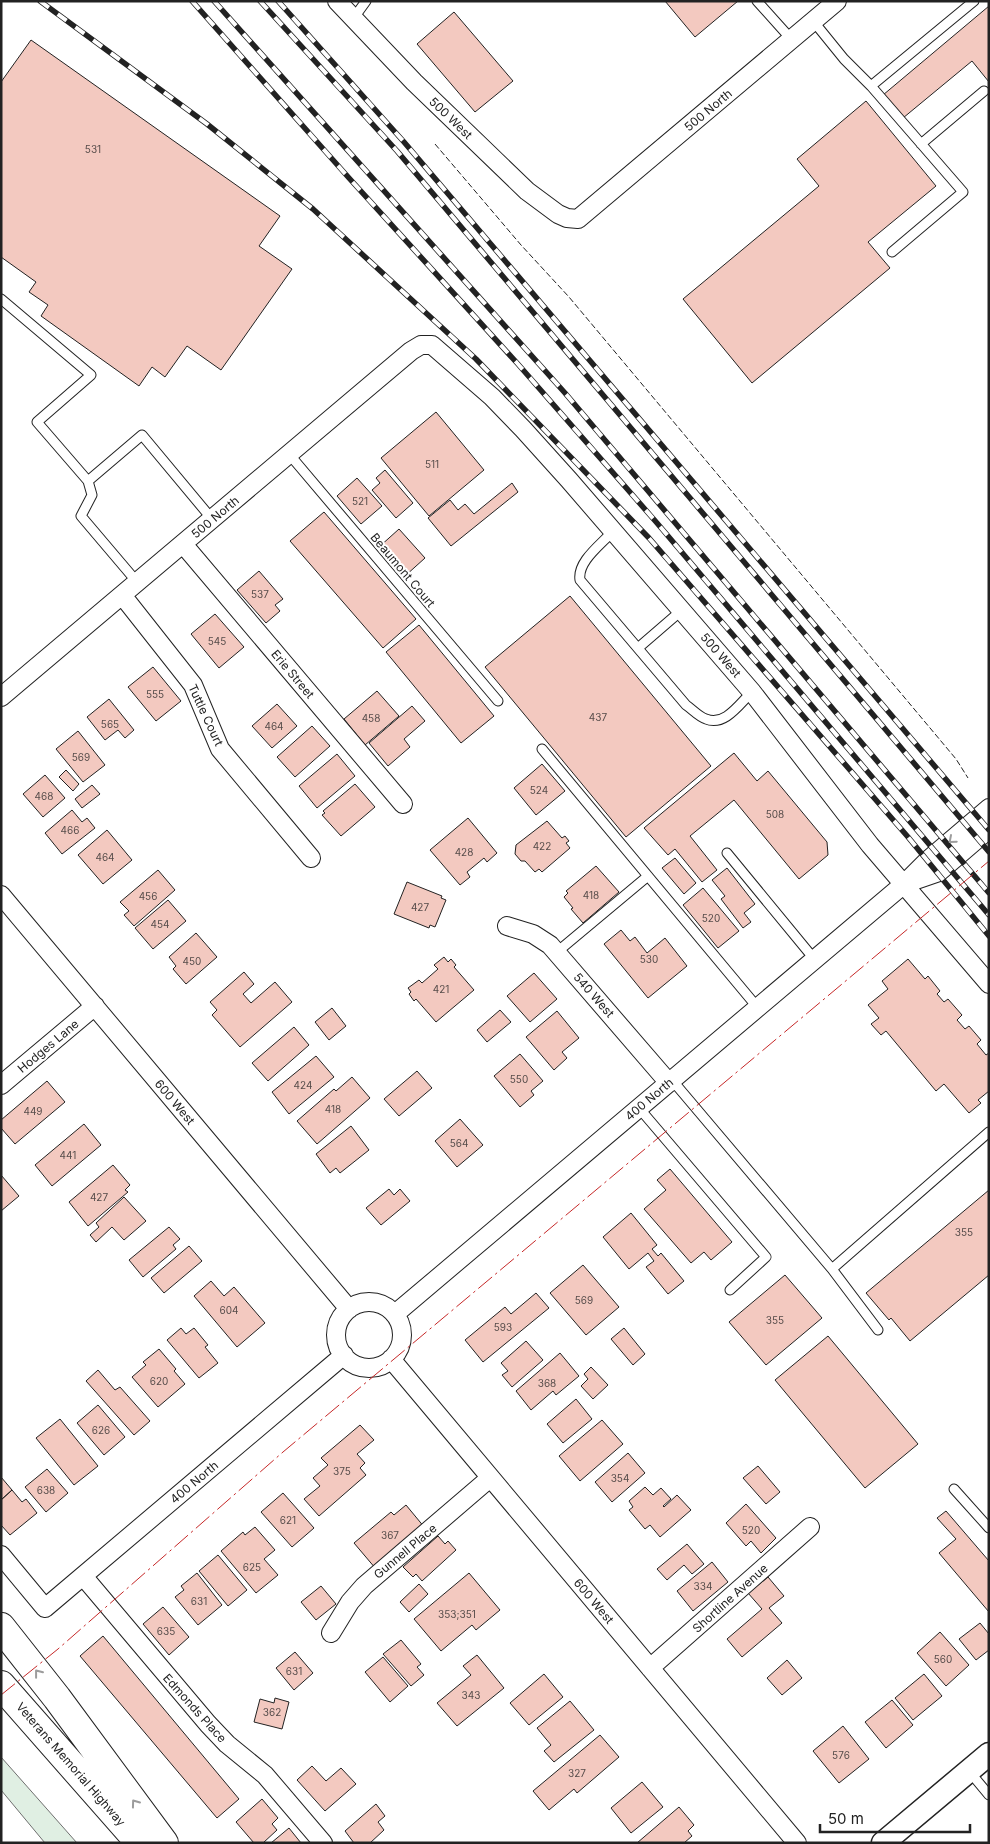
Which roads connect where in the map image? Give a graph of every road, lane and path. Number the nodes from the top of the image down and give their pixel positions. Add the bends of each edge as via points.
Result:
1 (337, 1) edge
2 (366, 1) edge
3 (757, 1) edge
4 (837, 1) edge
5 (974, 1) edge
6 (353, 18) junction
7 (814, 22) junction
8 (792, 40) junction
9 (871, 86) junction
10 (984, 91) dead end
11 (921, 144) junction
12 (578, 219) joint
13 (892, 252) dead end
14 (1, 299) edge
15 (432, 345) joint
16 (289, 454) junction
17 (88, 481) junction
18 (212, 519) junction
19 (613, 532) junction
20 (183, 544) junction
21 (137, 582) junction
22 (122, 595) junction
23 (682, 610) junction
24 (638, 648) junction
25 (752, 692) junction
26 (1, 696) edge
27 (498, 702) dead end
28 (542, 749) dead end
29 (404, 804) dead end
30 (989, 808) edge
31 (989, 829) edge
32 (727, 853) dead end
33 (311, 858) dead end
34 (648, 876) junction
35 (904, 884) junction
36 (1, 895) edge
37 (507, 926) dead end
38 (557, 952) junction
39 (815, 960) junction
40 (989, 984) edge
41 (95, 1006) junction
42 (758, 1008) junction
43 (671, 1081) junction
44 (1, 1085) edge
45 (639, 1108) junction
46 (989, 1132) edge
47 (832, 1269) junction
48 (730, 1290) dead end
49 (349, 1309) junction
50 (395, 1314) junction
51 (878, 1330) dead end
52 (344, 1355) junction
53 (391, 1359) junction
54 (490, 1478) junction
55 (954, 1489) dead end
56 (810, 1527) dead end
57 (989, 1528) edge
58 (1, 1555) edge
59 (83, 1576) junction
60 (1, 1627) edge
61 (331, 1633) dead end
62 (650, 1668) junction
63 (1, 1685) edge
64 (989, 1754) edge
65 (969, 1771) junction
66 (989, 1794) edge
67 (319, 1838) edge
68 (140, 1843) edge
69 (164, 1843) edge
70 (797, 1843) edge
71 (883, 1843) edge

1 - 6 street, 500 West
2 - 6 lane
3 - 8 lane
4 - 7 street, 500 North
5 - 9 lane
6 - 12 street, 500 West via 526,191 558,214
7 - 8 street, 500 North
7 - 9 lane via 844,60
8 - 12 street, 500 North
9 - 11 lane
10 - 11 lane
11 - 13 lane via 963,192
14 - 17 lane via 91,375 37,422
15 - 16 street, 500 North via 421,345 411,351
15 - 19 street, 500 West via 523,428
16 - 18 street, 500 North
16 - 27 lane, Beaumont Court
17 - 18 lane via 142,435
17 - 21 lane via 92,495 82,516
18 - 20 street, 500 North
19 - 23 street, 500 West
19 - 24 lane via 581,568 580,580
20 - 21 street, 500 North
20 - 29 street, Erie Street
21 - 22 street, 500 North
22 - 26 street, 500 North
22 - 33 street, Tuttle Court via 193,685 220,749
23 - 24 lane
23 - 25 street, 500 West
24 - 25 lane via 686,705 706,720 726,718
25 - 35 street, 500 West
28 - 34 lane
30 -> 35 street, 400 North
31 - 35 street, 400 North via 938,872
32 - 39 lane
34 - 38 lane
34 - 42 lane
35 - 39 street, 400 North
35 - 40 street, 500 West
36 - 41 street, 600 West
37 - 38 street, 540 West via 541,938
38 - 43 street, 540 West
39 - 42 street, 400 North
41 - 44 street, Hodges Lane
41 - 49 street, 600 West
42 - 43 street, 400 North
43 - 45 street, 400 North
43 - 47 lane
45 - 48 lane via 766,1257
45 - 50 street, 400 North
46 - 47 lane
47 - 51 lane
49 - 50 street via 356,1304 373,1302
49 - 52 street via 337,1331 339,1348
50 - 53 street via 402,1337 397,1353
52 - 53 street via 366,1367 384,1364
52 - 59 street, 400 North
53 - 54 street, 600 West
54 - 61 street, Gunnell Place via 364,1586
54 - 62 street, 600 West
55 - 57 lane
56 - 62 street, Shortline Avenue
58 - 59 street, 400 North via 45,1608
59 - 67 street, Edmonds Place via 208,1724 265,1775
69 -> 60 highway
62 - 70 street, 600 West
63 - 68 highway, Veterans Memorial Highway
64 - 65 street
65 - 66 lane
65 - 71 street

